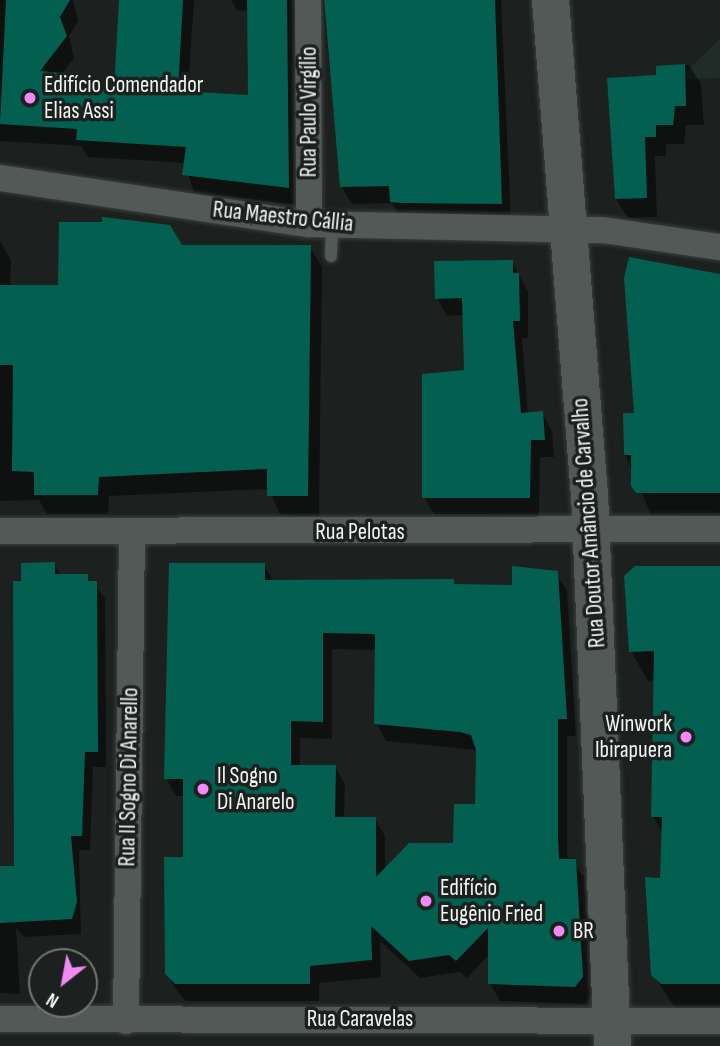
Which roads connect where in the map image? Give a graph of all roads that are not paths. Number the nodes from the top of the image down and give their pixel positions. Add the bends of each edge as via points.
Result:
1 (308, 0) edge
2 (550, 0) edge
3 (0, 178) edge
4 (321, 225) junction
5 (569, 231) junction
6 (720, 247) edge
7 (331, 256) dead end
8 (720, 529) edge
9 (591, 530) junction
10 (0, 531) edge
11 (132, 533) junction
12 (0, 1019) edge
13 (126, 1021) junction
14 (720, 1021) edge
15 (613, 1034) edge

1 - 4 street, Rua Paulo Virgílio
2 - 5 street, Rua Doutor Amâncio de Carvalho
3 - 4 street, Rua Maestro Cállia
4 - 5 street, Rua Maestro Cállia
4 - 7 lane
5 - 6 street, Rua Maestro Cállia
5 - 9 street, Rua Doutor Amâncio de Carvalho
8 - 9 street, Rua Pelotas
9 - 11 street, Rua Pelotas
9 - 15 street, Rua Doutor Amâncio de Carvalho
10 - 11 street, Rua Pelotas
11 - 13 street, Rua II Sogno Di Anarello
12 - 13 street, Rua Caravelas
13 - 15 street, Rua Caravelas
14 - 15 street, Rua Caravelas

